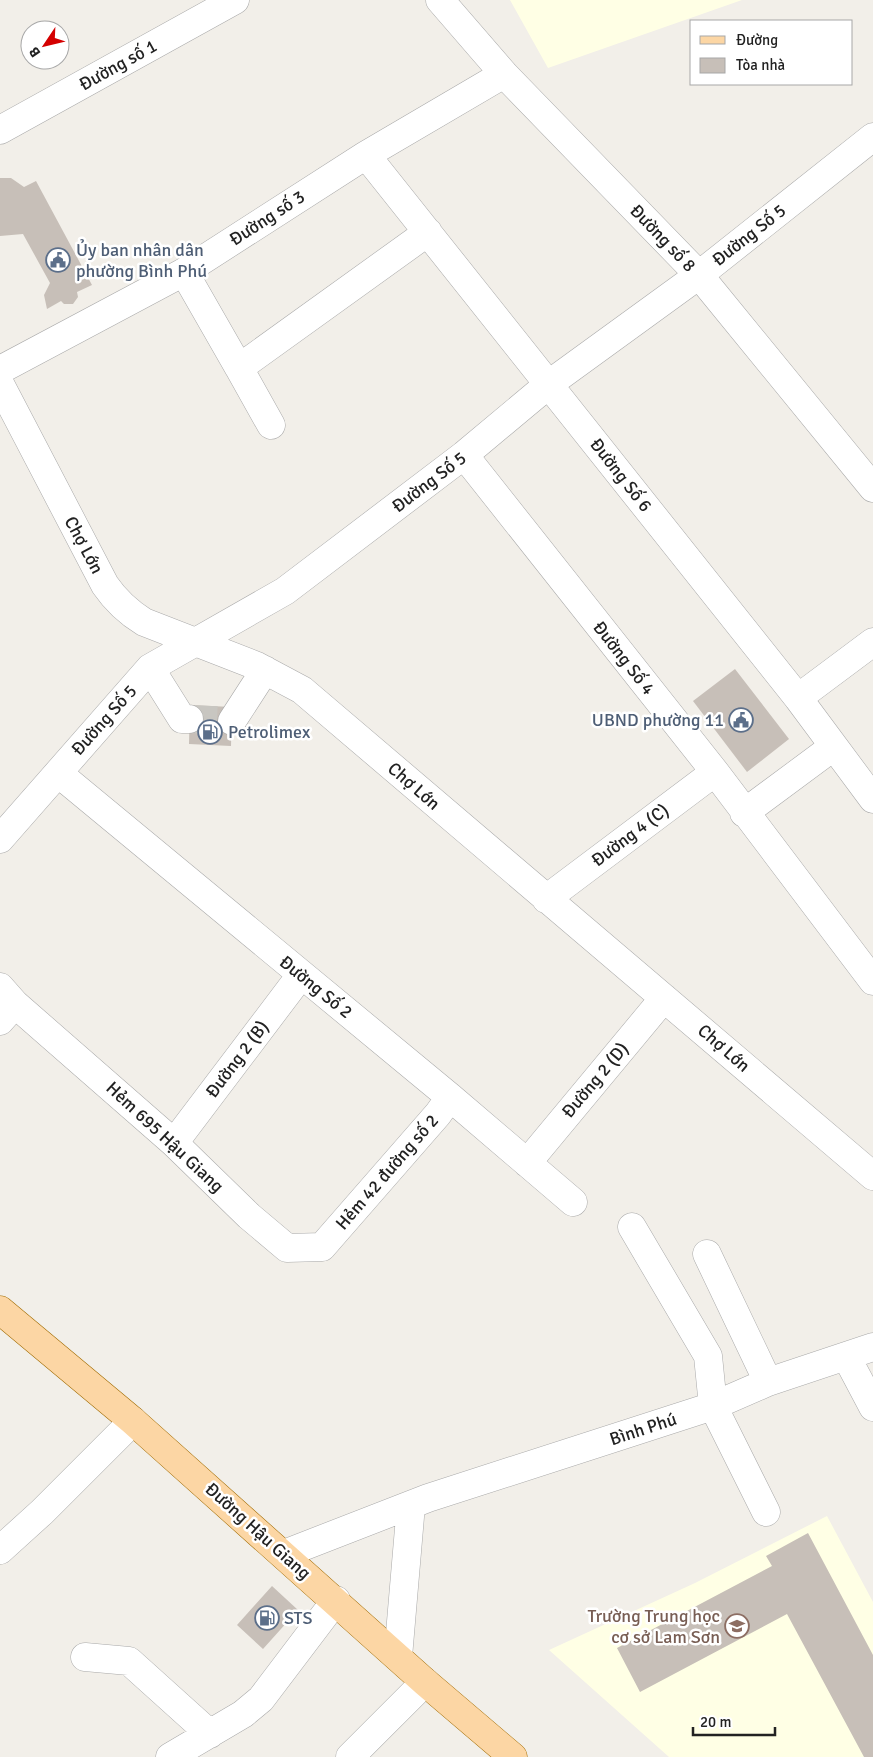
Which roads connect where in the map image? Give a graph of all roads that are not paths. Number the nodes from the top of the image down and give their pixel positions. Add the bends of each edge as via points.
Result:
1 (236, 0) edge
2 (440, 0) edge
3 (504, 74) junction
4 (0, 130) edge
5 (873, 137) edge
6 (366, 155) junction
7 (428, 232) junction
8 (184, 272) junction
9 (699, 275) junction
10 (239, 368) junction
11 (0, 370) edge
12 (0, 384) edge
13 (549, 384) junction
14 (271, 426) dead end
15 (464, 456) junction
16 (873, 488) edge
17 (873, 642) edge
18 (196, 644) junction
19 (150, 668) junction
20 (265, 670) junction
21 (798, 698) junction
22 (189, 719) tunnel mouth
23 (232, 721) dead end
24 (833, 746) junction
25 (715, 772) junction
26 (58, 773) junction
27 (873, 798) edge
28 (744, 813) junction
29 (0, 839) edge
30 (546, 899) junction
31 (301, 976) junction
32 (873, 981) edge
33 (664, 998) junction
34 (5, 1004) edge
35 (450, 1097) junction
36 (174, 1143) junction
37 (527, 1162) junction
38 (873, 1176) edge
39 (573, 1202) dead end
40 (632, 1227) dead end
41 (322, 1247) joint
42 (707, 1254) dead end
43 (0, 1310) edge
44 (873, 1347) edge
45 (846, 1356) junction
46 (768, 1382) junction
47 (713, 1406) junction
48 (873, 1407) edge
49 (133, 1421) junction
50 (411, 1505) junction
51 (766, 1512) dead end
52 (0, 1550) edge
53 (284, 1554) junction
54 (336, 1600) junction
55 (85, 1657) dead end
56 (398, 1657) junction
57 (425, 1682) junction
58 (210, 1734) junction
59 (170, 1757) edge
60 (350, 1757) edge
61 (513, 1757) edge

1 - 4 street, Đường số 1
2 - 3 street, Đường số 8
3 - 6 street, Đường số 3
3 - 9 street, Đường số 8
5 - 9 street, Đường Số 5
6 - 7 street, Đường Số 6
6 - 8 street, Đường số 3
7 - 10 street
7 - 13 street, Đường Số 6
8 - 10 street
8 - 11 street, Đường số 3
9 - 13 street, Đường Số 5
9 - 16 street, Đường số 8
10 - 14 street
12 - 18 street, Chợ Lớn via 94,565 116,600 144,622
13 - 15 street, Đường Số 5
13 - 21 street, Đường Số 6
15 - 18 street, Đường Số 5 via 285,591
15 - 25 street, Đường Số 4
17 - 21 street
18 - 19 street, Đường Số 5
18 - 20 street, Chợ Lớn
19 - 22 street via 182,718
19 - 26 street, Đường Số 5
20 - 23 street
20 - 30 street, Chợ Lớn via 302,690
21 - 24 street, Đường Số 6
24 - 27 street, Đường Số 6
24 - 28 street
25 - 28 street, Đường Số 4
25 - 30 street, Đường 4 (C)
26 - 29 street, Đường Số 5
26 - 31 street, Đường Số 2
28 - 32 street, Đường Số 4
30 - 33 street, Chợ Lớn
31 - 35 street, Đường Số 2
31 - 36 street, Đường 2 (B)
33 - 37 street, Đường 2 (D)
33 - 38 street, Chợ Lớn
34 - 36 street, Hẻm 695 Hậu Giang
35 - 37 street, Đường Số 2
35 - 41 street, Hẻm 42 đường số 2
36 - 41 street, Hẻm 695 Hậu Giang via 287,1248
37 - 39 street, Đường Số 2
40 - 47 street via 708,1356
42 - 46 street
43 - 49 main road, Đường Hậu Giang
44 - 45 street, Bình Phú
45 - 46 street, Bình Phú
45 - 48 street
46 - 47 street, Bình Phú
47 - 50 street, Bình Phú
47 - 51 street
49 - 52 street
49 - 53 main road, Đường Hậu Giang
50 - 53 street, Bình Phú
50 - 56 street
53 - 54 main road, Đường Hậu Giang
54 - 56 main road, Đường Hậu Giang
54 - 58 street via 261,1699
55 - 58 street via 129,1661
56 - 57 main road, Đường Hậu Giang
57 - 60 street
57 - 61 main road, Đường Hậu Giang
58 - 59 street

